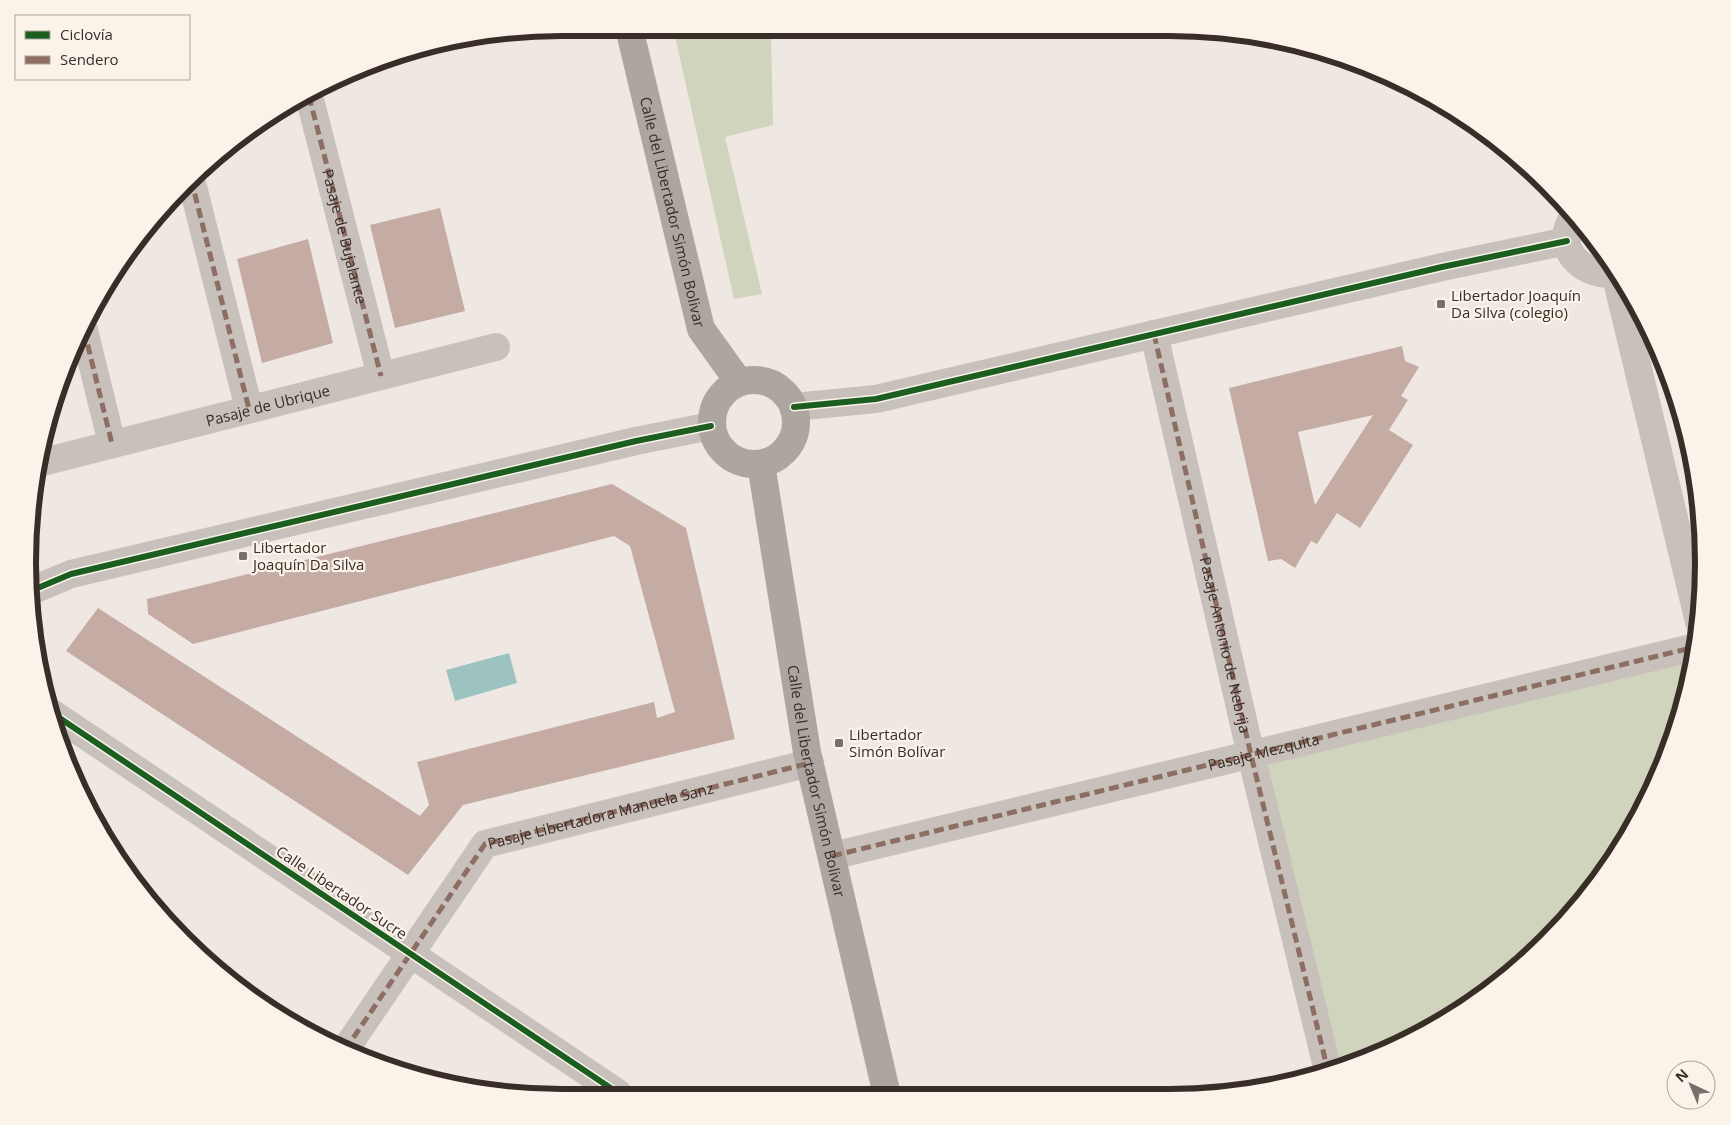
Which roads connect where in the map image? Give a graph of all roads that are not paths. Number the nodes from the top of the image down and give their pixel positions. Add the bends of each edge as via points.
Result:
1 (631, 36) edge
2 (310, 101) edge
3 (193, 187) edge
4 (1570, 229) edge
5 (1608, 274) edge
6 (1620, 292) edge
7 (1154, 334) junction
8 (86, 340) edge
9 (496, 347) dead end
10 (381, 376) junction
11 (739, 382) junction
12 (794, 407) junction
13 (250, 409) junction
14 (711, 426) junction
15 (112, 444) junction
16 (46, 461) edge
17 (761, 464) junction
18 (37, 588) edge
19 (1694, 600) edge
20 (1687, 649) edge
21 (60, 718) edge
22 (1251, 754) junction
23 (810, 762) junction
24 (832, 856) junction
25 (411, 954) junction
26 (350, 1043) edge
27 (1326, 1065) edge
28 (611, 1089) edge
29 (886, 1089) edge

1 - 11 main road, Calle del Libertador Simón Bolivar via 701,329
2 - 10 street, Pasaje de Bujalance
3 - 13 street
4 - 5 street via 1571,254 1579,264 1589,272
4 - 7 street via 1442,267
6 - 19 street
7 - 12 street via 876,399
7 - 22 street, Pasaje Antonio de Nebrija
8 - 15 street
9 - 10 street, Pasaje de Ubrique
10 - 13 street, Pasaje de Ubrique
11 - 12 main road via 765,381 778,386
11 - 14 main road via 718,399 712,412
12 - 17 main road via 796,432 791,444 773,460
13 - 15 street, Pasaje de Ubrique
14 - 17 main road via 722,451 733,460 747,465
14 - 18 street via 636,440 71,574
15 - 16 street, Pasaje de Ubrique
17 - 23 main road, Calle del Libertador Simón Bolivar
20 - 22 street, Pasaje Mezquita
21 - 25 street, Calle Libertador Sucre
22 - 24 street, Pasaje Mezquita
22 - 27 street, Pasaje Antonio de Nebrija
23 - 24 main road, Calle del Libertador Simón Bolivar
23 - 25 street, Pasaje Libertadora Manuela Sanz via 485,844
24 - 29 main road, Calle del Libertador Simón Bolivar
25 - 26 street, Pasaje Libertadora Manuela Sanz
25 - 28 street, Calle Libertador Sucre

